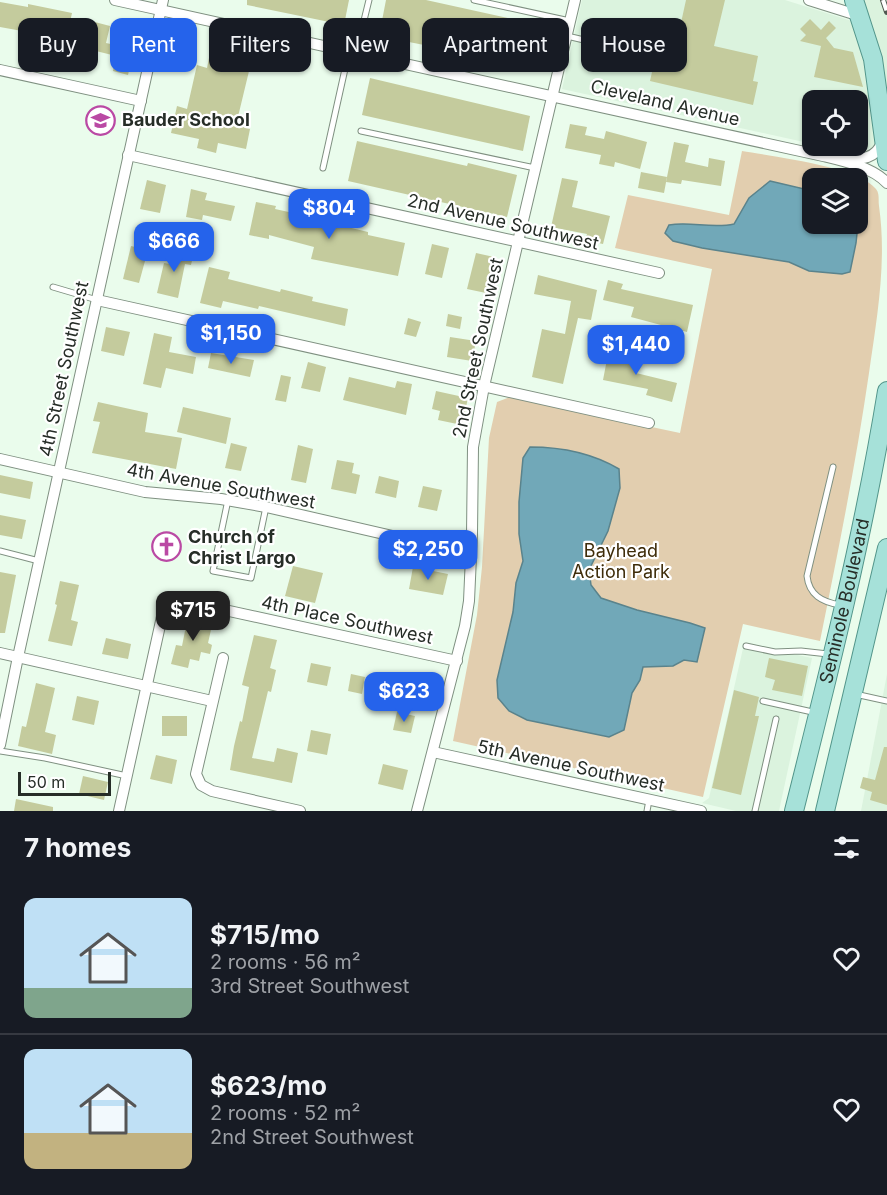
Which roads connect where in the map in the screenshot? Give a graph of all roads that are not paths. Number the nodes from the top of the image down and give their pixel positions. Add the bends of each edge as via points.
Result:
1 (115, 0) edge
2 (369, 0) edge
3 (474, 0) edge
4 (575, 0) edge
5 (809, 0) edge
6 (162, 5) edge
7 (857, 8) edge
8 (363, 18) edge
9 (570, 21) junction
10 (569, 26) edge
11 (323, 45) edge
12 (410, 64) edge
13 (0, 70) edge
14 (348, 72) edge
15 (559, 72) edge
16 (554, 95) junction
17 (141, 100) junction
18 (361, 131) dead end
19 (884, 137) junction
20 (128, 155) junction
21 (834, 159) junction
22 (887, 161) edge
23 (323, 168) dead end
24 (536, 169) junction
25 (887, 183) edge
26 (519, 242) junction
27 (659, 273) dead end
28 (53, 287) dead end
29 (97, 300) junction
30 (484, 386) junction
31 (887, 394) edge
32 (650, 423) dead end
33 (0, 459) edge
34 (833, 467) dead end
35 (58, 472) junction
36 (228, 500) junction
37 (266, 507) junction
38 (887, 548) edge
39 (0, 551) edge
40 (471, 554) junction
41 (39, 561) junction
42 (844, 606) junction
43 (872, 612) junction
44 (746, 646) dead end
45 (0, 653) edge
46 (833, 655) junction
47 (18, 657) junction
48 (223, 658) dead end
49 (457, 661) junction
50 (147, 686) junction
51 (853, 694) junction
52 (763, 700) dead end
53 (212, 701) junction
54 (887, 701) edge
55 (818, 713) junction
56 (776, 719) dead end
57 (0, 745) edge
58 (0, 751) edge
59 (433, 752) junction
60 (127, 777) junction
61 (648, 805) edge
62 (119, 811) edge
63 (300, 811) edge
64 (417, 811) edge
65 (701, 811) edge
66 (755, 811) edge
67 (794, 811) edge
68 (825, 811) edge

1 - 6 street, Cleveland Avenue
2 - 8 lane
3 - 9 lane
4 - 9 street, 2nd Street Southwest
5 - 7 street
6 - 11 street, Cleveland Avenue
6 - 17 street, 4th Street Southwest
7 - 19 main road via 873,58
9 - 10 street, 2nd Street Southwest
12 - 16 street, Cleveland Avenue
13 - 17 street
14 - 23 lane
15 - 16 street, 2nd Street Southwest
16 - 21 street, Cleveland Avenue
16 - 24 street, 2nd Street Southwest
17 - 20 street, 4th Street Southwest
18 - 24 lane
19 - 21 street via 874,155
19 - 22 main road
20 - 26 street, 2nd Avenue Southwest
20 - 29 street, 4th Street Southwest
21 - 25 street, Cleveland Avenue via 876,174
24 - 26 street, 2nd Street Southwest
26 - 27 street, 2nd Avenue Southwest
26 - 30 street, 2nd Street Southwest
28 - 29 lane
29 - 30 street
29 - 35 street, 4th Street Southwest
30 - 32 street
30 - 40 street, 2nd Street Southwest via 473,447
31 - 42 main road, Seminole Boulevard
33 - 35 street, 4th Avenue Southwest
34 - 42 lane via 807,576 808,586 820,599
35 - 36 street, 4th Avenue Southwest via 146,492
35 - 41 street, 4th Street Southwest
36 - 37 street, 4th Avenue Southwest
36 - 37 lane via 213,571 252,578
37 - 40 street, 4th Avenue Southwest
38 - 43 main road, Seminole Boulevard
39 - 41 lane
40 - 49 street, 2nd Street Southwest via 469,601
41 - 47 street, 4th Street Southwest
42 - 43 main road
42 - 46 main road, Seminole Boulevard
43 - 51 main road, Seminole Boulevard
44 - 46 lane
45 - 47 street
46 - 55 main road, Seminole Boulevard
47 - 50 street
47 - 57 street, 4th Street Southwest
48 - 53 street
49 - 50 street, 4th Place Southwest via 179,600 163,612
49 - 59 street, 2nd Street Southwest
50 - 53 street
50 - 60 street
51 - 54 lane
51 - 68 main road, Seminole Boulevard
52 - 55 lane
53 - 63 street via 196,774 201,785 212,791
55 - 67 main road, Seminole Boulevard
56 - 66 lane
58 - 60 lane
59 - 61 street, 5th Avenue Southwest
59 - 64 street, 2nd Street Southwest
60 - 62 street
61 - 65 street, 5th Avenue Southwest

